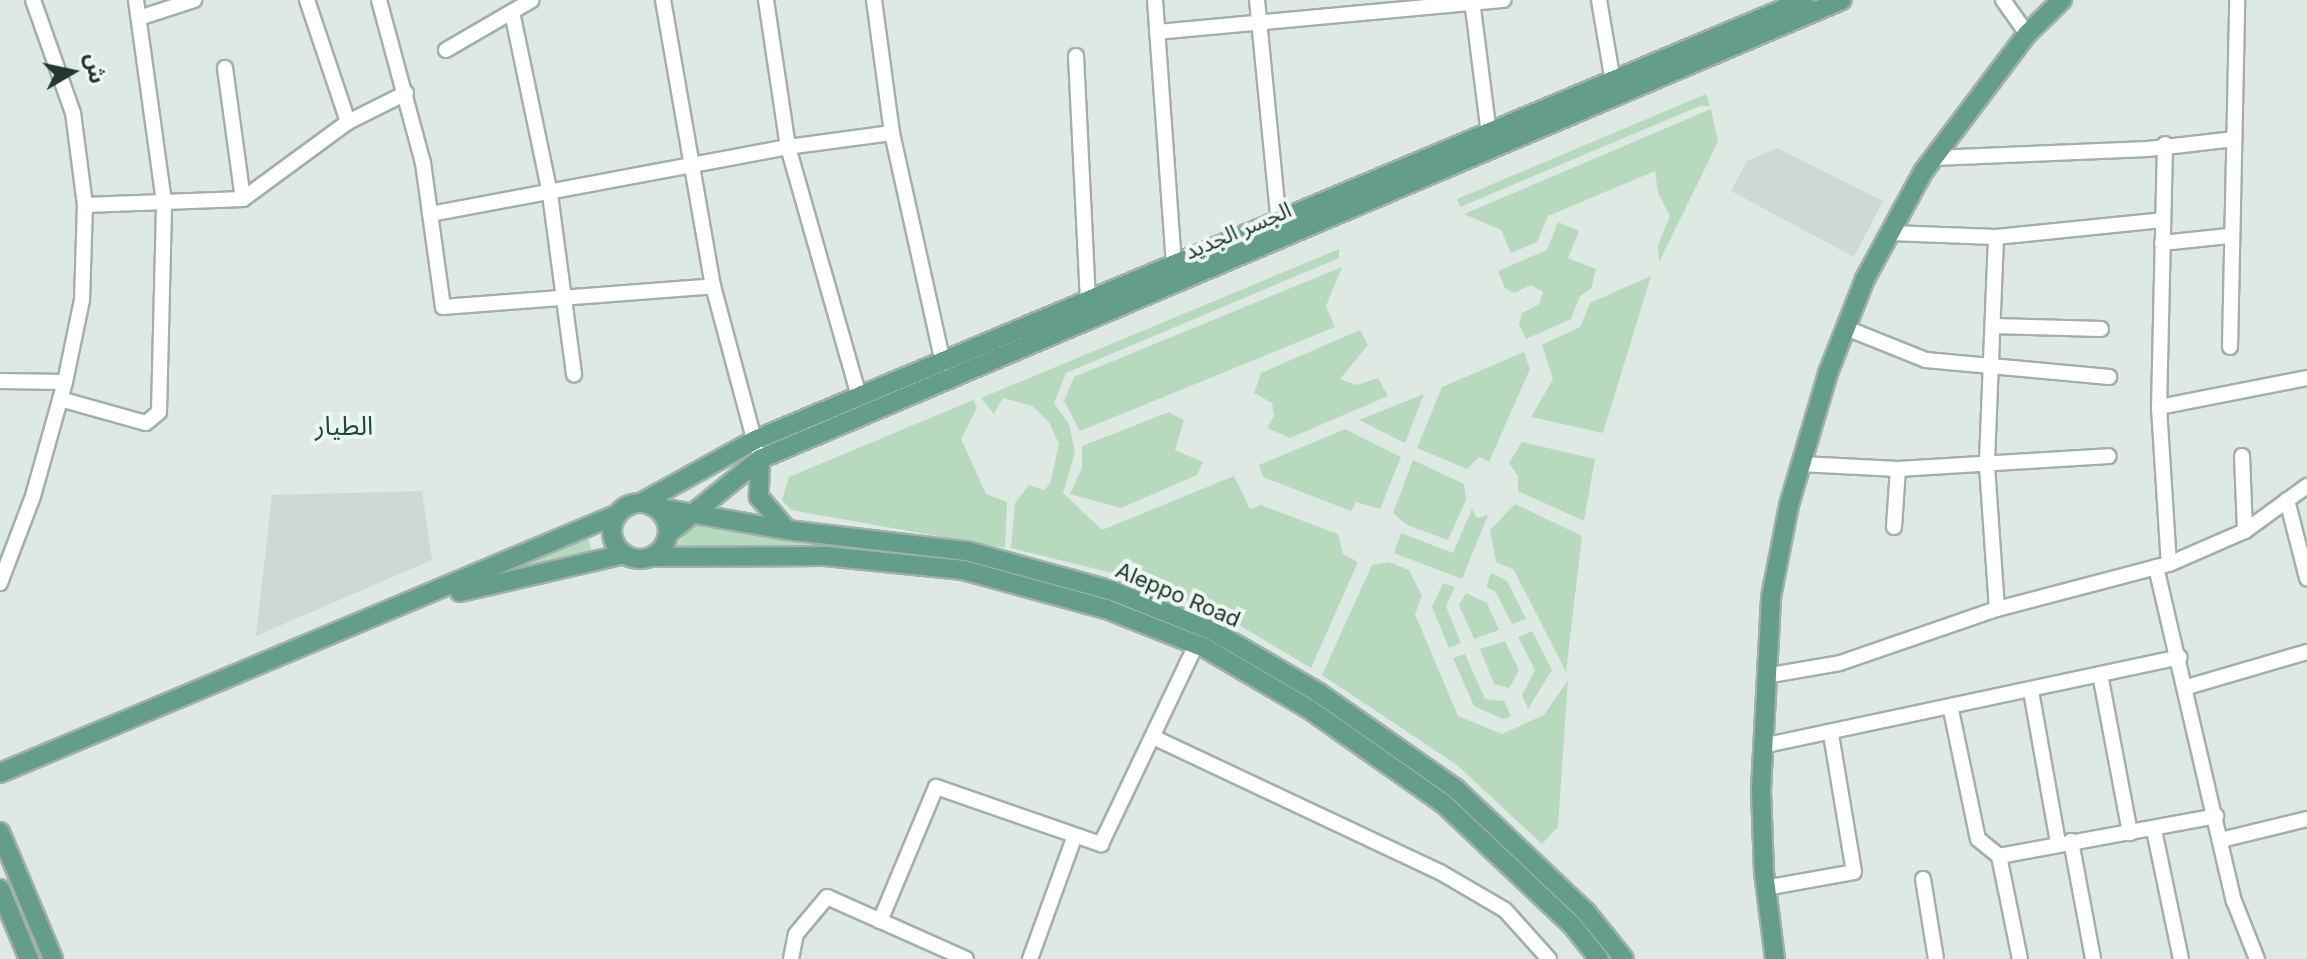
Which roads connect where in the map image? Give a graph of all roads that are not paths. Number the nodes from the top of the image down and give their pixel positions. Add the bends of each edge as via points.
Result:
1 (33, 0) edge
2 (136, 0) edge
3 (194, 0) edge
4 (307, 0) edge
5 (379, 0) edge
6 (532, 0) edge
7 (663, 0) edge
8 (766, 0) edge
9 (874, 0) edge
10 (1155, 0) edge
11 (1257, 0) edge
12 (1504, 0) edge
13 (1599, 0) edge
14 (1805, 0) edge
15 (1842, 0) edge
16 (2003, 0) edge
17 (2062, 0) edge
18 (2237, 0) edge
19 (1472, 2) edge
20 (1358, 7) edge
21 (512, 12) junction
22 (139, 18) junction
23 (1260, 23) junction
24 (1157, 32) junction
25 (2027, 34) junction
26 (446, 50) dead end
27 (1076, 56) dead end
28 (225, 68) dead end
29 (1613, 82) junction
30 (406, 93) junction
31 (348, 122) junction
32 (892, 133) junction
33 (1489, 135) junction
34 (2234, 139) junction
35 (2165, 144) junction
36 (788, 147) junction
37 (1934, 158) junction
38 (692, 167) junction
39 (550, 194) junction
40 (243, 199) junction
41 (164, 202) junction
42 (85, 205) junction
43 (430, 214) junction
44 (2162, 220) junction
45 (1279, 223) junction
46 (1890, 233) junction
47 (2229, 236) junction
48 (1996, 237) junction
49 (2162, 243) junction
50 (1174, 266) junction
51 (713, 286) junction
52 (564, 296) junction
53 (1088, 302) junction
54 (1994, 326) junction
55 (1846, 328) junction
56 (2101, 329) dead end
57 (2230, 347) dead end
58 (943, 363) junction
59 (1991, 370) junction
60 (574, 374) dead end
61 (2109, 377) dead end
62 (2307, 378) edge
63 (0, 381) edge
64 (65, 382) junction
65 (859, 397) junction
66 (60, 399) junction
67 (2159, 407) junction
68 (755, 440) junction
69 (2109, 456) dead end
70 (2242, 456) dead end
71 (760, 459) junction
72 (1801, 464) junction
73 (1987, 466) junction
74 (1898, 469) junction
75 (2307, 486) edge
76 (2287, 500) junction
77 (648, 505) junction
78 (618, 514) junction
79 (687, 515) junction
80 (1894, 527) dead end
81 (787, 530) junction
82 (2245, 531) junction
83 (669, 533) junction
84 (624, 554) junction
85 (653, 557) junction
86 (2162, 566) junction
87 (1, 578) edge
88 (2307, 578) edge
89 (418, 602) junction
90 (1997, 609) junction
91 (1196, 645) junction
92 (2307, 652) edge
93 (2180, 657) junction
94 (2100, 674) junction
95 (1765, 676) junction
96 (2187, 687) junction
97 (2031, 691) junction
98 (1951, 710) junction
99 (1831, 735) junction
100 (1155, 738) junction
101 (1762, 746) junction
102 (0, 773) edge
103 (2216, 816) junction
104 (2307, 819) edge
105 (2154, 830) junction
106 (0, 832) edge
107 (2130, 833) junction
108 (1074, 838) junction
109 (2221, 840) junction
110 (2064, 842) junction
111 (1999, 856) junction
112 (1923, 879) dead end
113 (1765, 888) junction
114 (0, 889) edge
115 (880, 921) junction
116 (29, 959) edge
117 (53, 959) edge
118 (791, 959) edge
119 (966, 959) edge
120 (1030, 959) edge
121 (1549, 959) edge
122 (1599, 959) edge
123 (1624, 959) edge
124 (1775, 959) edge
125 (1936, 959) edge
126 (2020, 959) edge
127 (2093, 959) edge
128 (2181, 959) edge
129 (2257, 959) edge

1 - 42 street via 73,113
2 - 22 street
3 - 22 street
4 - 31 street
5 - 30 street
6 - 21 street
7 - 38 street
8 - 36 street
9 - 32 street
10 - 24 street
11 - 23 street
12 - 19 street
13 - 29 street
14 - 29 main road, الجسر الجديد
15 - 71 main road, الجسر الجديد
16 - 25 street
17 - 25 main road
18 - 34 street
19 - 20 street
19 - 33 street
20 - 23 street
21 - 26 street
21 - 39 street
22 - 41 street
23 - 24 street
23 - 45 street
24 - 50 street
25 - 37 main road
27 - 53 street
28 - 40 street
29 - 33 main road, الجسر الجديد
30 - 31 street
30 - 43 street
31 - 40 street
32 - 36 street
32 - 58 street
33 - 45 main road, الجسر الجديد
34 - 35 street
34 - 47 street
35 - 37 street
35 - 44 street
36 - 38 street
36 - 65 street
37 - 46 main road
38 - 39 street
38 - 51 street
39 - 43 street
39 - 52 street
40 - 41 street
41 - 42 street
41 - 66 street via 159,412 146,423
42 - 64 street via 82,300
43 - 52 street via 443,307
44 - 48 street
44 - 49 street
45 - 50 main road, الجسر الجديد
46 - 48 street
46 - 55 main road
47 - 49 street
47 - 57 street
48 - 54 street
49 - 67 street
50 - 53 main road, الجسر الجديد
51 - 52 street
51 - 68 street
52 - 60 street
53 - 58 main road, الجسر الجديد
54 - 56 street
54 - 59 street
55 - 59 street via 1926,360
55 - 72 main road
58 - 65 main road, الجسر الجديد
59 - 61 street
59 - 73 street
62 - 67 street
63 - 64 street
64 - 66 street
65 - 68 main road, الجسر الجديد
66 - 87 street
67 - 86 street
68 - 71 street
68 - 77 main road, الجسر الجديد
69 - 73 street
70 - 82 street
71 - 79 main road, الجسر الجديد
71 - 81 main road via 759,497
72 - 74 street
72 - 95 main road via 1771,597
73 - 74 street
73 - 90 street
74 - 80 street
75 - 76 street
76 - 82 street
76 - 88 street
77 - 78 main road
77 - 79 main road, Aleppo Road
77 - 83 main road
78 - 84 main road via 614,540
78 - 89 main road
79 - 81 main road, Aleppo Road
79 - 83 main road, الجسر الجديد
81 - 123 main road, Aleppo Road via 967,551 1113,591 1213,631 1319,693 1456,789 1586,912
82 - 86 street
83 - 85 main road
84 - 85 main road
84 - 89 main road
85 - 91 main road, Aleppo Road via 825,556 963,570 1106,609
86 - 90 street
86 - 93 street
89 - 102 main road
90 - 95 street via 1840,663
91 - 100 street
91 - 122 main road, Aleppo Road via 1309,709 1444,804 1572,925
92 - 96 street
93 - 94 street
93 - 96 street
94 - 97 street
94 - 107 street
95 - 101 main road
96 - 103 street
97 - 98 street
97 - 110 street
98 - 99 street
98 - 111 street via 1978,839
99 - 101 street
99 - 113 street via 1854,872
100 - 108 street via 1101,844
100 - 121 street via 1440,872 1505,910
101 - 113 main road
103 - 105 street
103 - 109 street
104 - 109 street
105 - 107 street
105 - 128 street
106 - 117 main road
107 - 110 street
108 - 115 street via 936,787
108 - 120 street
109 - 129 street via 2234,901
110 - 111 street
110 - 127 street
111 - 126 street
112 - 125 street
113 - 124 main road
114 - 116 main road
115 - 118 street via 827,897 796,934
115 - 119 street

